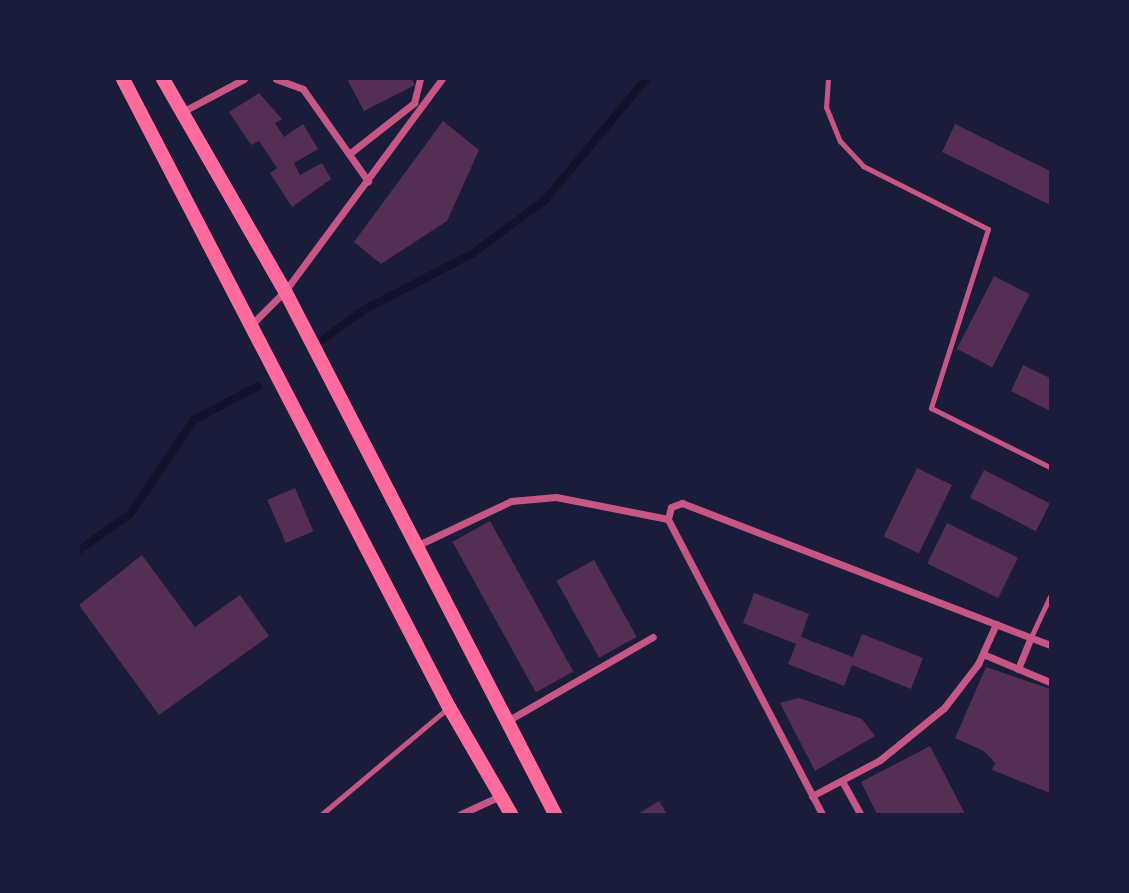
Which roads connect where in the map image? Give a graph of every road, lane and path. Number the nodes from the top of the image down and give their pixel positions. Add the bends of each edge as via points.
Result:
1 (123, 79) edge
2 (163, 79) edge
3 (244, 79) edge
4 (276, 79) edge
5 (420, 79) edge
6 (442, 79) edge
7 (828, 79) edge
8 (422, 88) junction
9 (432, 99) junction
10 (182, 112) junction
11 (349, 154) junction
12 (368, 181) junction
13 (285, 291) junction
14 (251, 325) junction
15 (1050, 467) edge
16 (668, 519) junction
17 (416, 546) junction
18 (1050, 596) edge
19 (996, 624) junction
20 (653, 637) dead end
21 (1031, 637) junction
22 (1050, 645) edge
23 (983, 654) junction
24 (1017, 669) junction
25 (1050, 682) edge
26 (449, 707) junction
27 (509, 720) junction
28 (842, 781) junction
29 (500, 795) junction
30 (812, 796) junction
31 (322, 814) edge
32 (461, 814) edge
33 (511, 814) edge
34 (555, 814) edge
35 (822, 814) edge
36 (860, 814) edge

1 - 14 main road
2 - 10 main road
3 - 10 street
4 - 11 street via 303,89
5 - 8 street
6 - 9 street
7 - 15 lane via 826,107 839,141 863,166 988,229 931,408
8 - 9 street
8 - 11 street via 407,110
9 - 12 street
10 - 13 main road
11 - 12 street
12 - 13 street
13 - 14 street
13 - 17 main road
14 - 26 main road
16 - 17 street via 556,497 511,501
16 - 19 street via 671,507 682,503
16 - 30 street
17 - 27 main road
18 - 21 lane
19 - 21 street
19 - 23 street
20 - 27 street
21 - 22 street
21 - 24 street
23 - 24 street
23 - 28 street via 944,708
24 - 25 street
26 - 29 main road
26 - 31 lane
27 - 34 main road
28 - 30 street
28 - 36 street
29 - 32 street
29 - 33 main road
30 - 35 street

